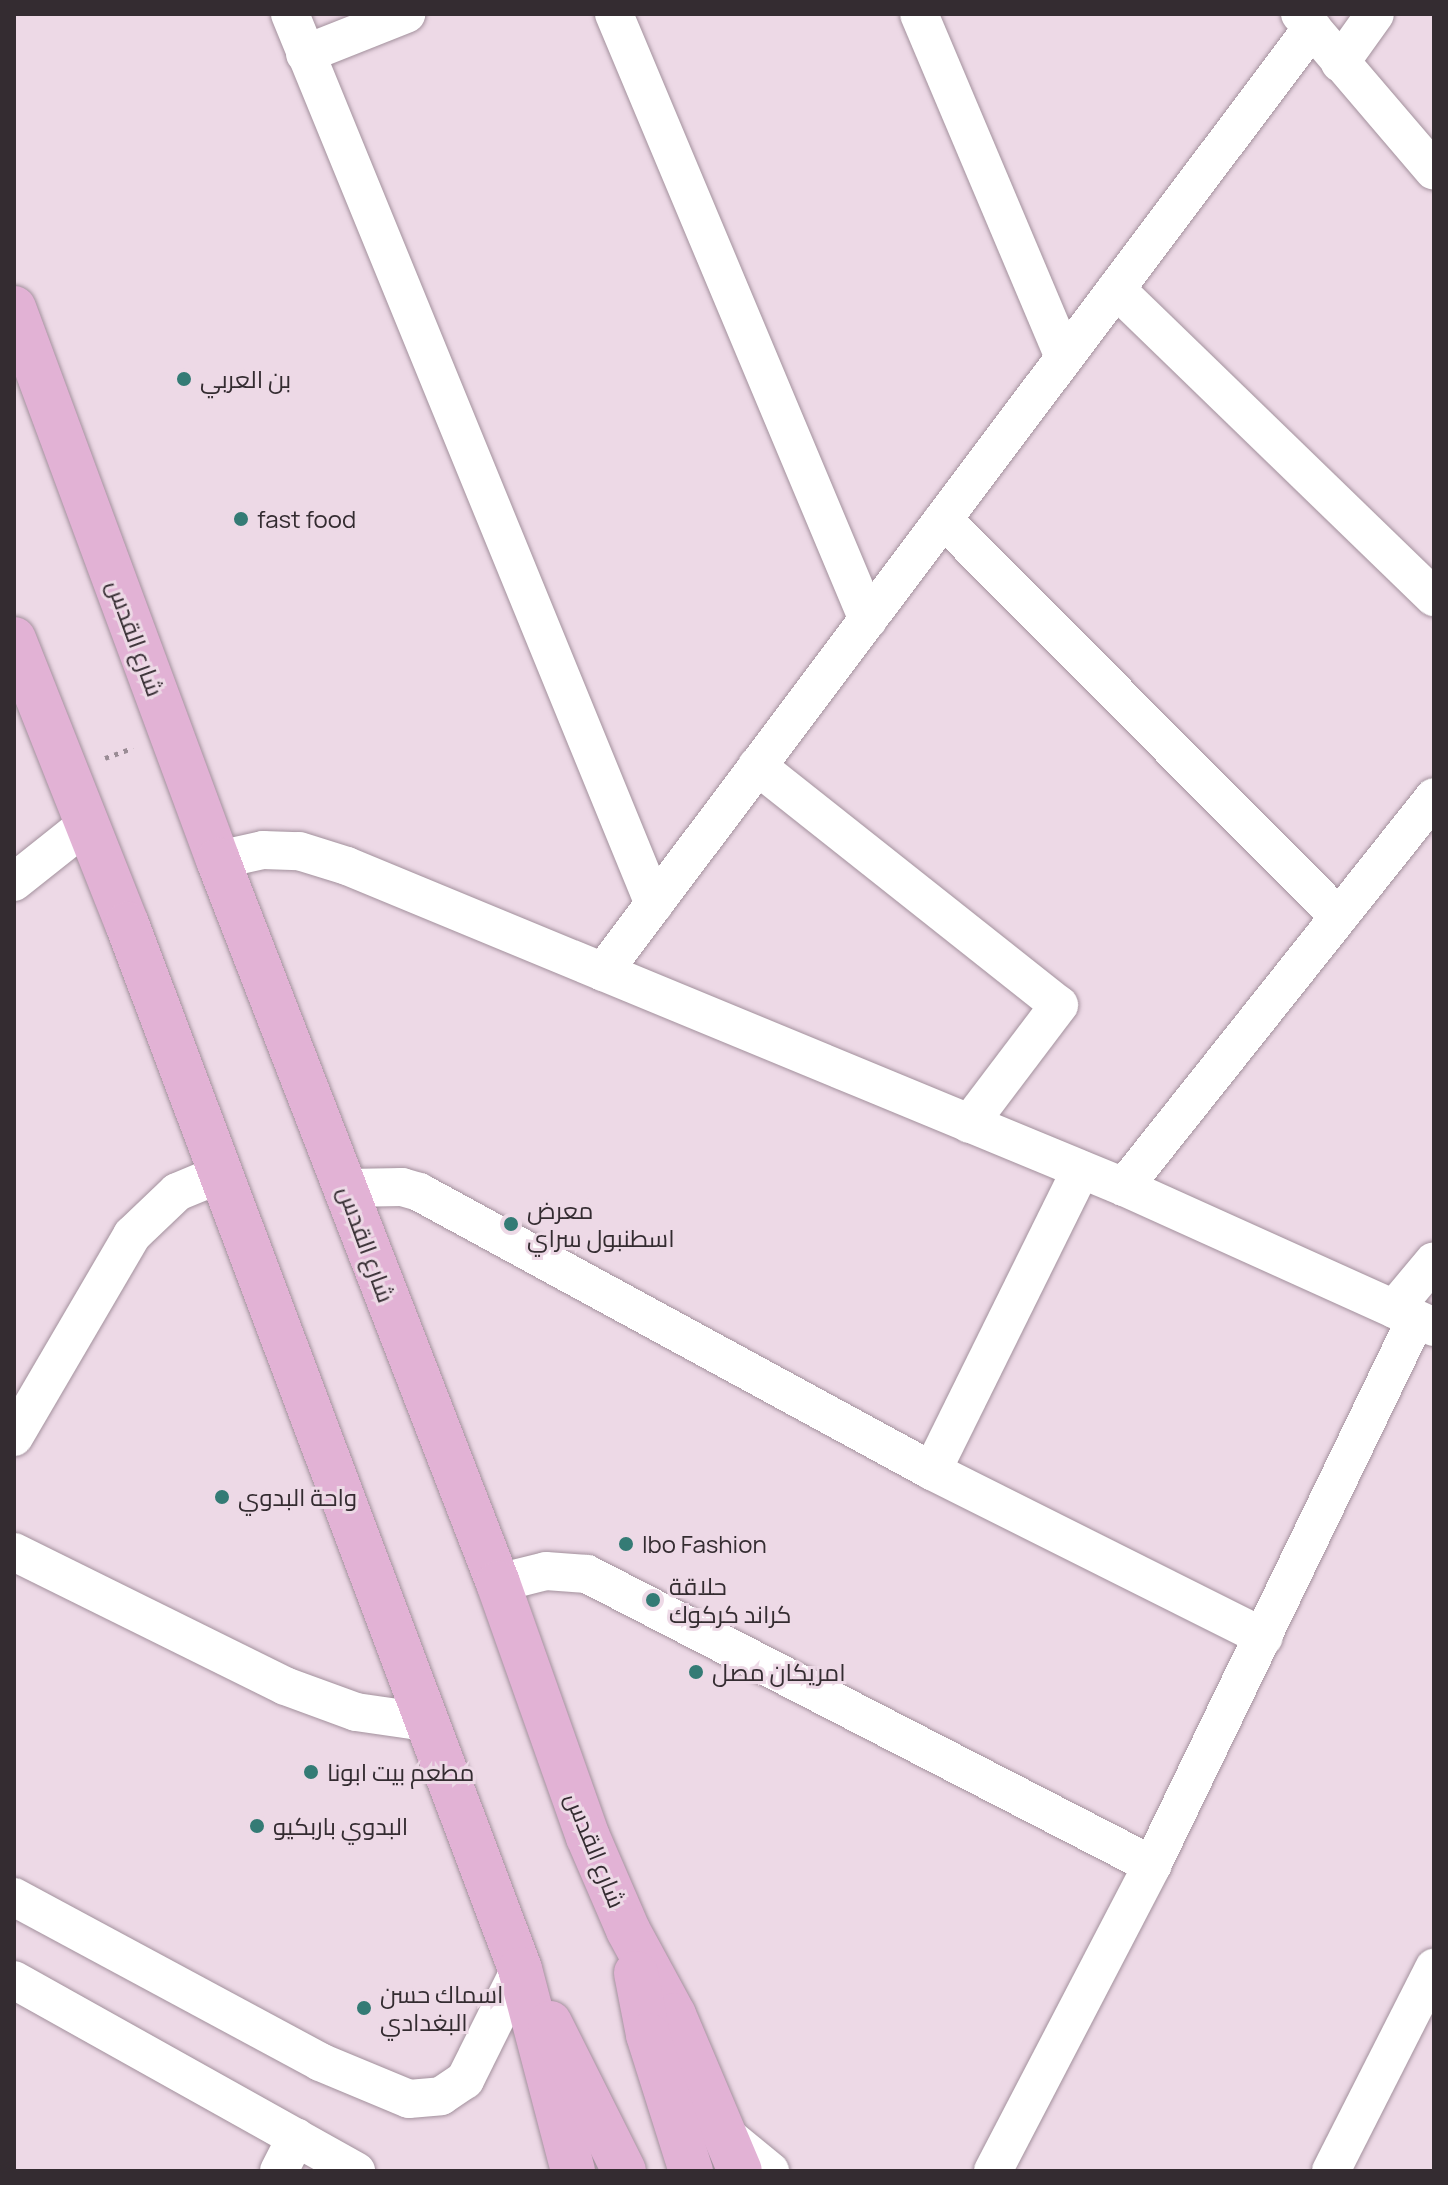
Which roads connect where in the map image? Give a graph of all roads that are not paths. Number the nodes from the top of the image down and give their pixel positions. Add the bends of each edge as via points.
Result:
1 (290, 14) edge
2 (406, 14) edge
3 (614, 14) edge
4 (919, 14) edge
5 (1375, 14) edge
6 (1306, 21) edge
7 (305, 54) junction
8 (1340, 63) junction
9 (1434, 171) edge
10 (1116, 289) junction
11 (14, 308) edge
12 (1064, 357) junction
13 (943, 519) junction
14 (1434, 597) edge
15 (868, 620) junction
16 (14, 639) edge
17 (757, 766) junction
18 (1434, 797) edge
19 (87, 824) junction
20 (218, 860) junction
21 (14, 882) edge
22 (654, 904) junction
23 (1339, 917) junction
24 (603, 972) junction
25 (969, 1124) junction
26 (1081, 1170) junction
27 (218, 1175) junction
28 (1124, 1187) junction
29 (347, 1188) junction
30 (1434, 1261) edge
31 (1415, 1319) edge
32 (14, 1437) edge
33 (932, 1471) junction
34 (14, 1552) edge
35 (498, 1583) junction
36 (1264, 1637) junction
37 (425, 1722) junction
38 (1152, 1865) junction
39 (14, 1897) edge
40 (628, 1930) junction
41 (1434, 1968) edge
42 (520, 1969) junction
43 (14, 1980) edge
44 (296, 2137) junction
45 (733, 2153) edge
46 (279, 2171) edge
47 (356, 2171) edge
48 (573, 2171) edge
49 (624, 2171) edge
50 (691, 2171) edge
51 (770, 2171) edge
52 (993, 2171) edge
53 (1331, 2171) edge

1 - 7 street
2 - 7 street
3 - 15 street
4 - 12 street
5 - 8 street
6 - 8 street
6 - 10 street
7 - 22 street
8 - 9 street
10 - 12 street
10 - 14 street
11 - 20 main road, شارع القدس
12 - 13 street
13 - 15 street
13 - 23 street
15 - 17 street
16 - 19 main road
17 - 22 street
17 - 25 street via 1059,1005
18 - 23 street
19 - 21 street
19 - 27 main road
20 - 24 street via 263,850 299,851
20 - 29 main road, شارع القدس
22 - 24 street
23 - 28 street
24 - 25 street
25 - 26 street
26 - 28 street
26 - 33 street
27 - 32 street via 177,1192 132,1235
27 - 37 main road via 303,1386
28 - 31 street
29 - 33 street via 402,1187 419,1192
29 - 35 main road, شارع القدس
30 - 31 street
31 - 36 street
33 - 36 street
34 - 37 street via 285,1686 356,1712
35 - 38 street via 546,1571 587,1574
35 - 40 main road, شارع القدس via 588,1837
36 - 38 street
37 - 42 main road
38 - 52 street
39 - 42 street via 320,2062 409,2099 441,2096 465,2080
40 - 45 main road, شارع القدس via 674,2015
40 - 50 main road via 648,2035
41 - 53 street
42 - 48 main road
42 - 49 main road via 588,2090
43 - 44 street
44 - 46 street
44 - 47 street
45 - 51 street

